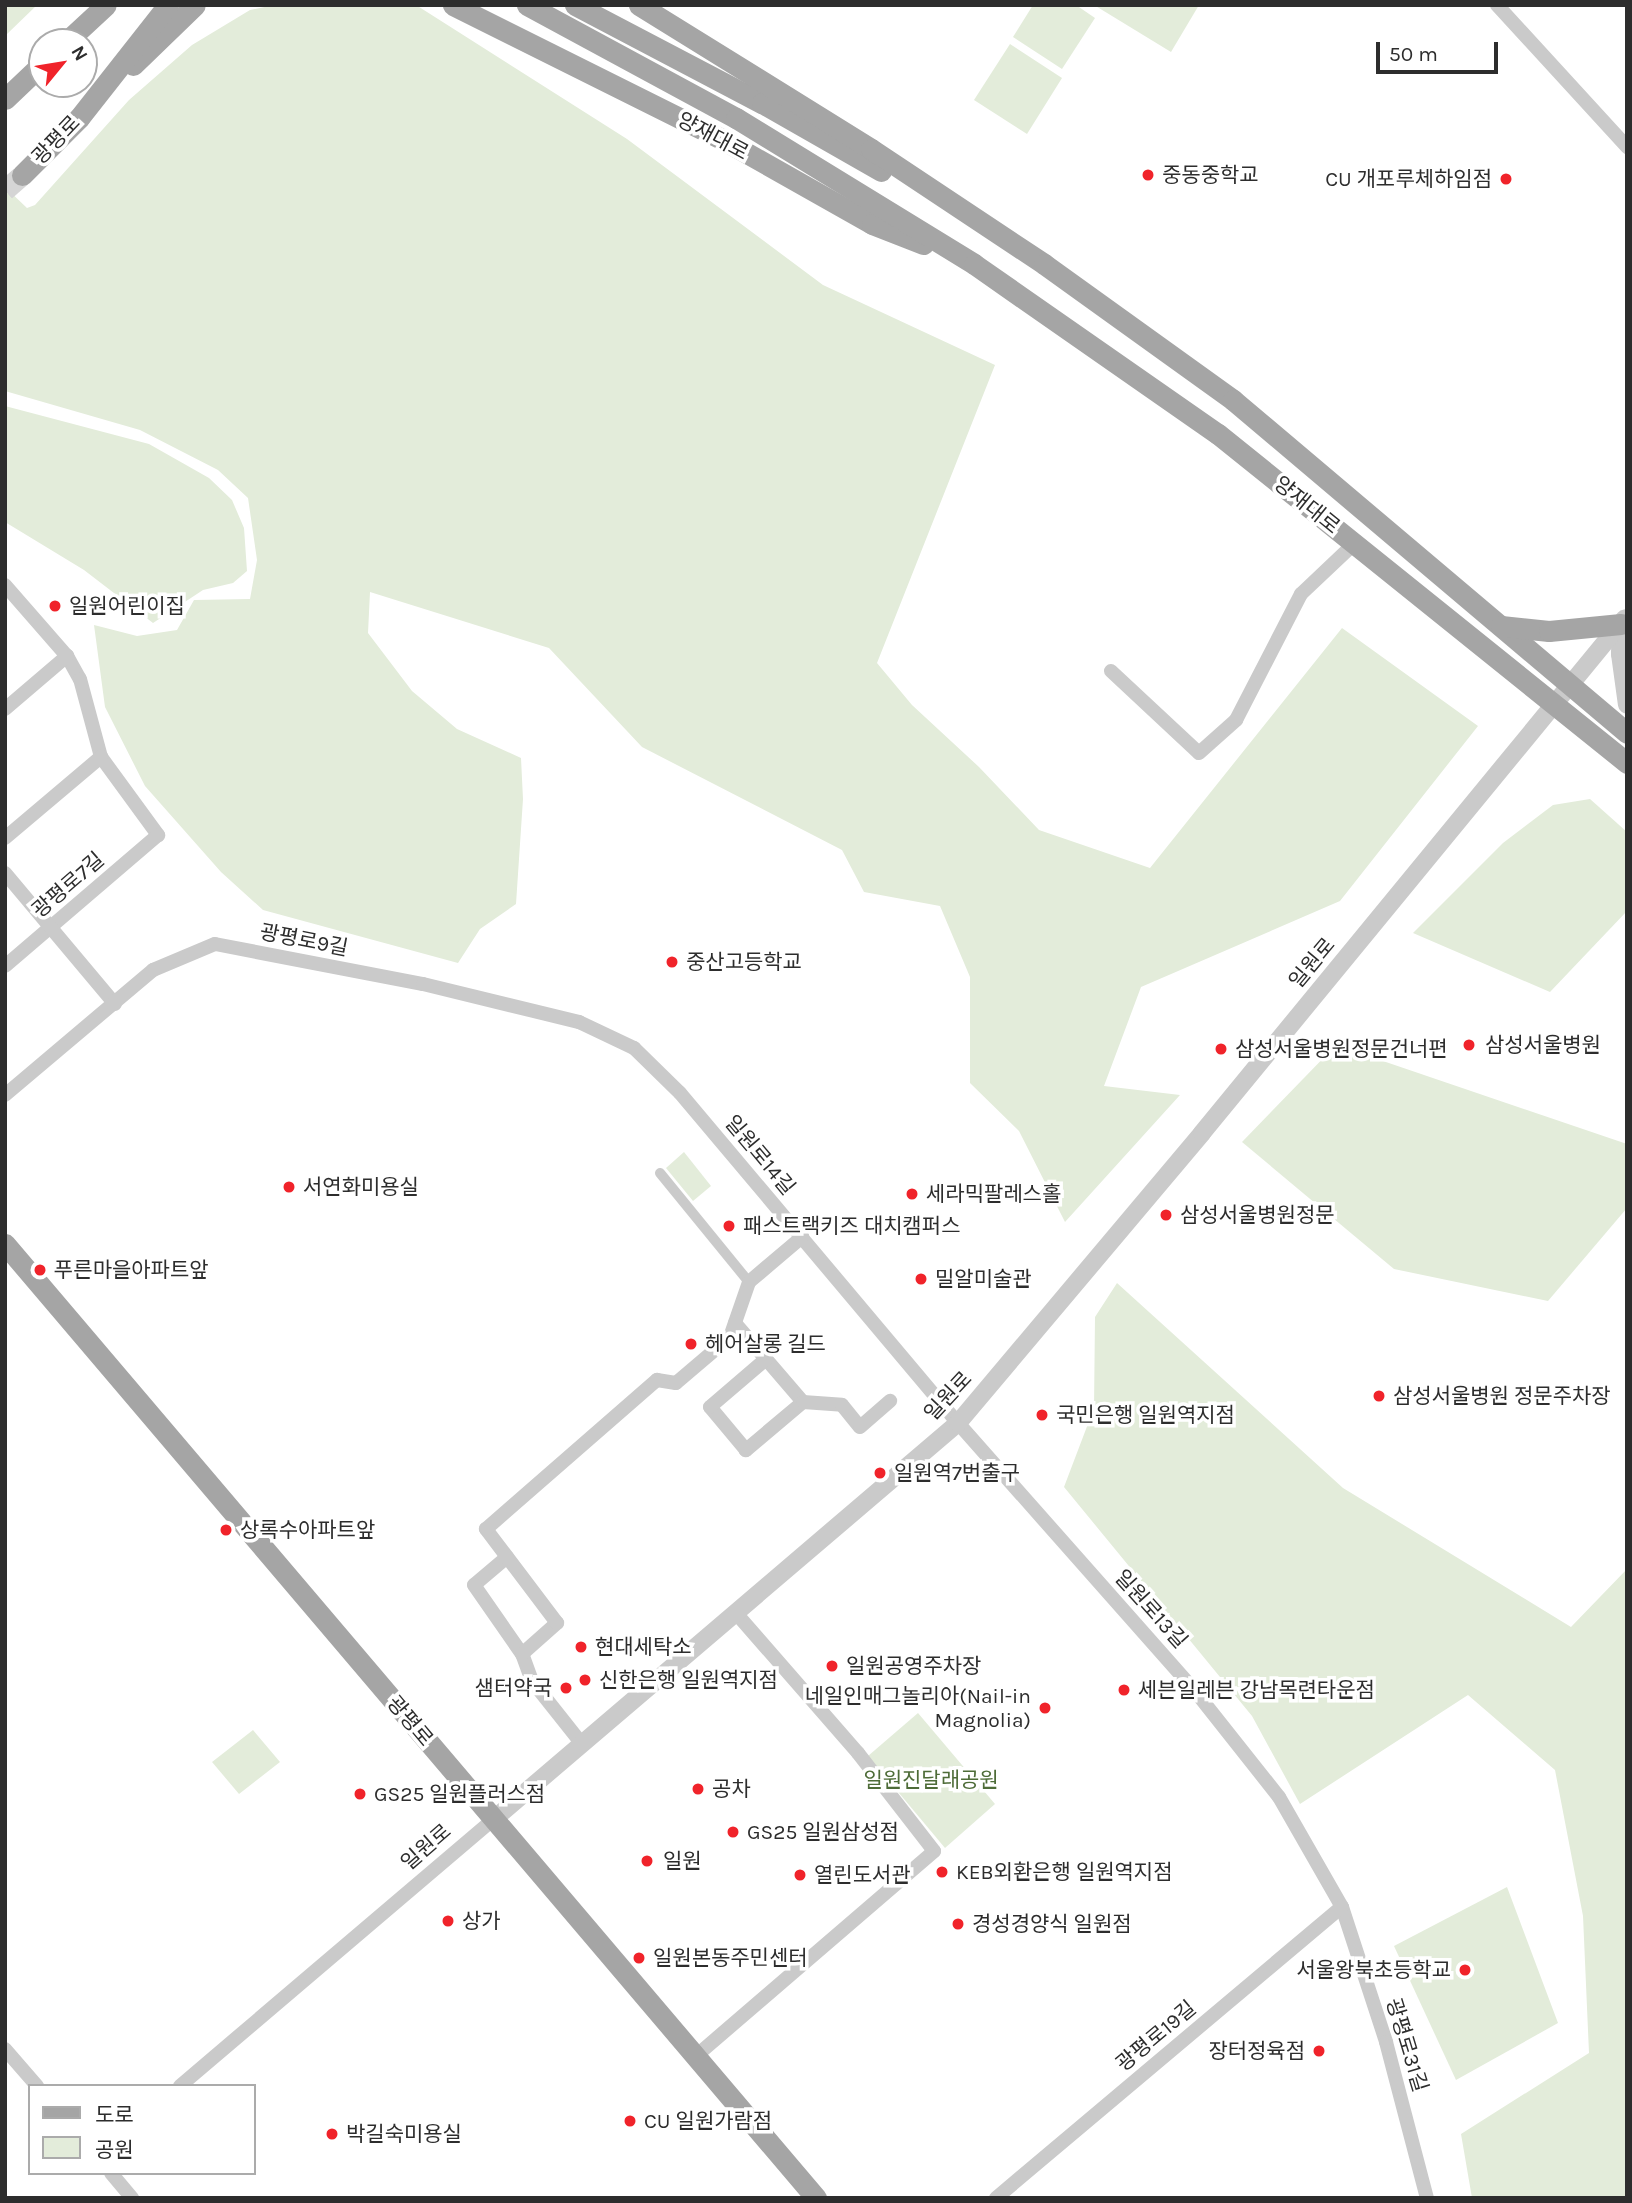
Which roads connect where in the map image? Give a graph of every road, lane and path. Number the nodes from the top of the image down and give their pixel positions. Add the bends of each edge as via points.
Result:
1 (82, 5) edge
2 (106, 5) edge
3 (168, 5) edge
4 (195, 5) edge
5 (453, 5) edge
6 (527, 5) edge
7 (575, 5) edge
8 (639, 5) edge
9 (1497, 5) edge
10 (67, 28) edge
11 (81, 28) edge
12 (28, 77) edge
13 (5, 99) edge
14 (79, 118) junction
15 (1627, 147) edge
16 (22, 175) tunnel mouth
17 (974, 264) junction
18 (1044, 264) junction
19 (1354, 543) junction
20 (5, 585) edge
21 (1624, 620) edge
22 (1499, 626) junction
23 (66, 656) junction
24 (1111, 671) dead end
25 (1570, 686) junction
26 (1556, 704) junction
27 (1627, 705) edge
28 (5, 709) edge
29 (1627, 733) edge
30 (101, 757) junction
31 (1627, 763) edge
32 (5, 838) edge
33 (5, 873) edge
34 (51, 928) junction
35 (5, 966) edge
36 (115, 1004) junction
37 (634, 1048) joint
38 (5, 1095) edge
39 (660, 1173) dead end
40 (802, 1237) junction
41 (5, 1244) edge
42 (749, 1282) junction
43 (735, 1323) junction
44 (766, 1359) junction
45 (890, 1401) dead end
46 (803, 1402) junction
47 (958, 1423) junction
48 (508, 1557) junction
49 (736, 1613) junction
50 (522, 1654) junction
51 (582, 1744) junction
52 (494, 1819) junction
53 (1342, 1906) junction
54 (5, 2049) edge
55 (696, 2056) junction
56 (35, 2084) edge
57 (182, 2084) edge
58 (113, 2175) edge
59 (132, 2198) edge
60 (816, 2198) edge
61 (996, 2198) edge
62 (1427, 2198) edge

1 - 10 main road
2 - 11 main road
3 - 14 main road, 광평로
4 - 14 main road
5 - 17 main road, 양재대로 via 722,139 873,224
6 - 17 main road, 양재대로 via 736,118
7 - 18 main road, 양재대로 via 762,103
8 - 18 main road, 양재대로 via 871,149
9 - 15 street
12 - 13 main road
14 - 16 main road, 광평로
17 - 19 main road, 양재대로 via 1218,434
18 - 22 main road, 양재대로 via 1233,400
19 - 24 street via 1301,594 1236,720 1199,753
19 - 26 main road, 양재대로
20 - 23 street
21 - 22 main road via 1549,631
21 - 25 street, 일원로
21 - 27 street via 1622,681
22 - 25 main road, 양재대로
23 - 28 street
23 - 30 street via 80,678
25 - 26 street, 일원로
25 - 29 main road, 양재대로
26 - 31 main road, 양재대로
26 - 47 street, 일원로
30 - 32 street
30 - 34 street, 광평로7길 via 158,835
33 - 34 street
34 - 35 street, 광평로7길
34 - 36 street
36 - 37 street, 광평로9길 via 153,970 215,944 423,984 579,1022
36 - 38 street, 광평로9길
37 - 40 street, 일원로14길 via 680,1093
39 - 42 street
40 - 42 street
40 - 47 street, 일원로14길
41 - 52 main road, 광평로
42 - 43 street
43 - 44 street
43 - 48 street via 730,1337 676,1383 657,1380 486,1529
44 - 46 street
44 - 46 street via 710,1407 746,1450
45 - 46 street via 860,1427 842,1405
47 - 49 street, 일원로
47 - 53 street, 일원로13길 via 1195,1691 1279,1797
48 - 50 street via 474,1585
48 - 50 street via 557,1623
49 - 51 street, 일원로
49 - 55 street via 858,1753 934,1851
50 - 51 street via 532,1681
51 - 52 street, 일원로
52 - 55 main road, 광평로
52 - 57 street, 일원로
53 - 61 street, 광평로19길
53 - 62 street, 광평로31길 via 1386,2042
54 - 56 street
55 - 60 main road, 광평로
58 - 59 street

